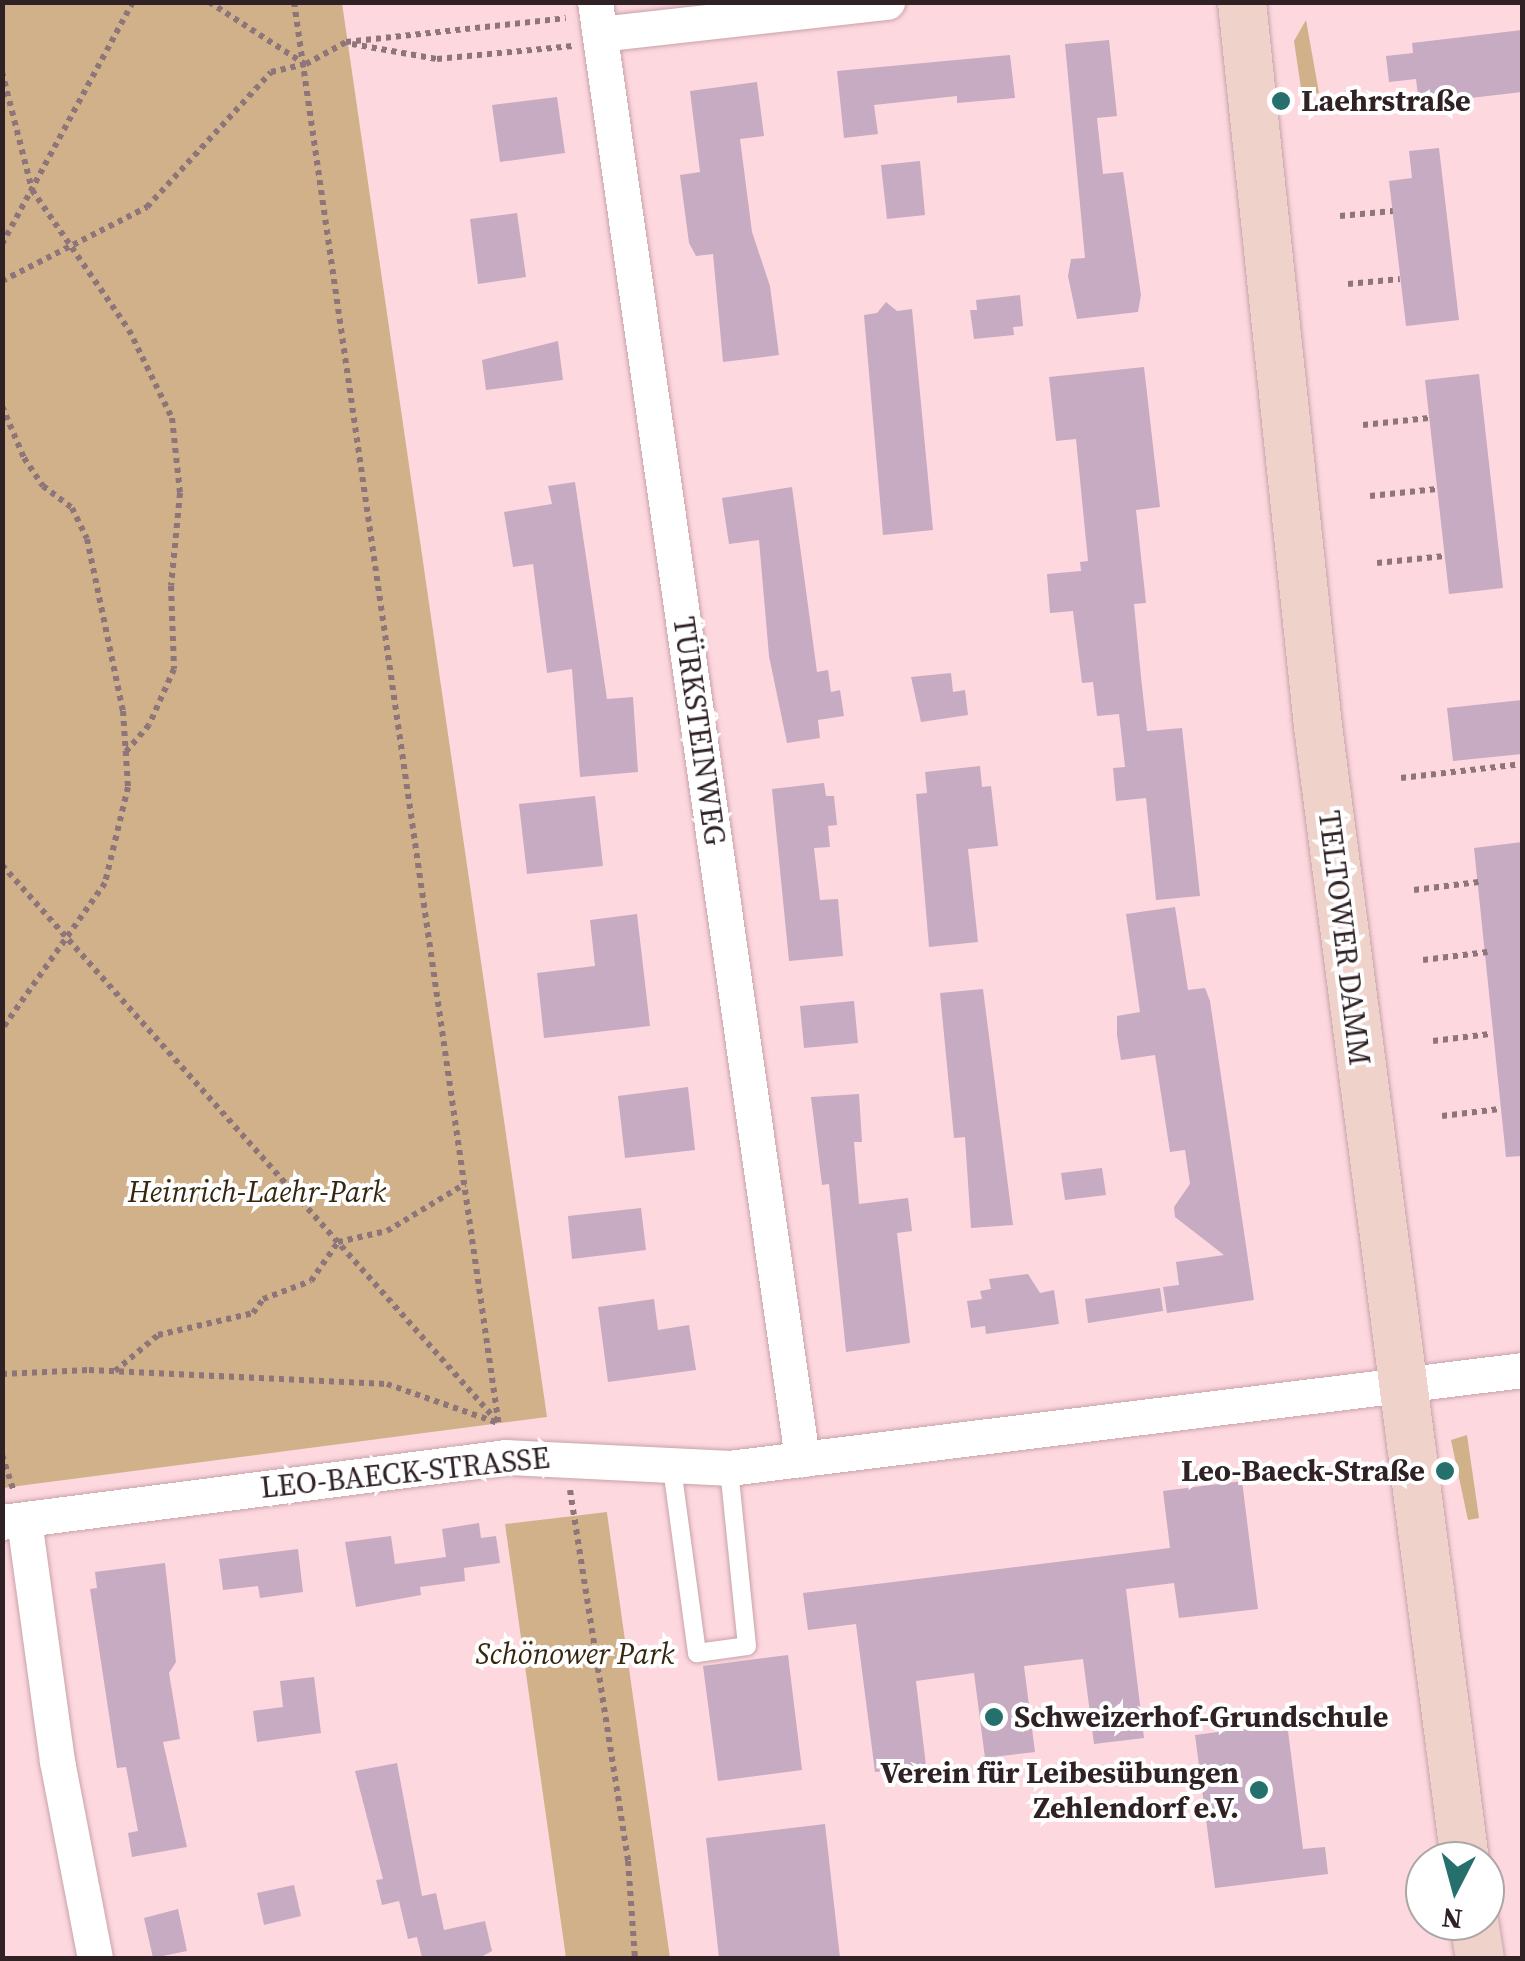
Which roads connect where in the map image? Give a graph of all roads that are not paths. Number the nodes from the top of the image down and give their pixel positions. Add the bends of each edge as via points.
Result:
1 (887, 2) edge
2 (1240, 6) edge
3 (587, 25) edge
4 (1522, 1370) edge
5 (1402, 1384) junction
6 (802, 1459) junction
7 (672, 1468) junction
8 (729, 1468) junction
9 (14, 1513) edge
10 (1461, 1841) edge
11 (96, 1958) edge

1 - 3 street
2 - 5 main road, TELTOWER DAMM via 1320,744
3 - 6 street, TÜRKSTEINWEG
4 - 5 street, LEO-BAECK-STRASSE
5 - 6 street, LEO-BAECK-STRASSE
5 - 10 main road, TELTOWER DAMM
6 - 8 street, LEO-BAECK-STRASSE
7 - 8 street, LEO-BAECK-STRASSE
7 - 8 lane via 697,1654 748,1646
7 - 9 street, LEO-BAECK-STRASSE via 564,1456 502,1440
9 - 11 street

